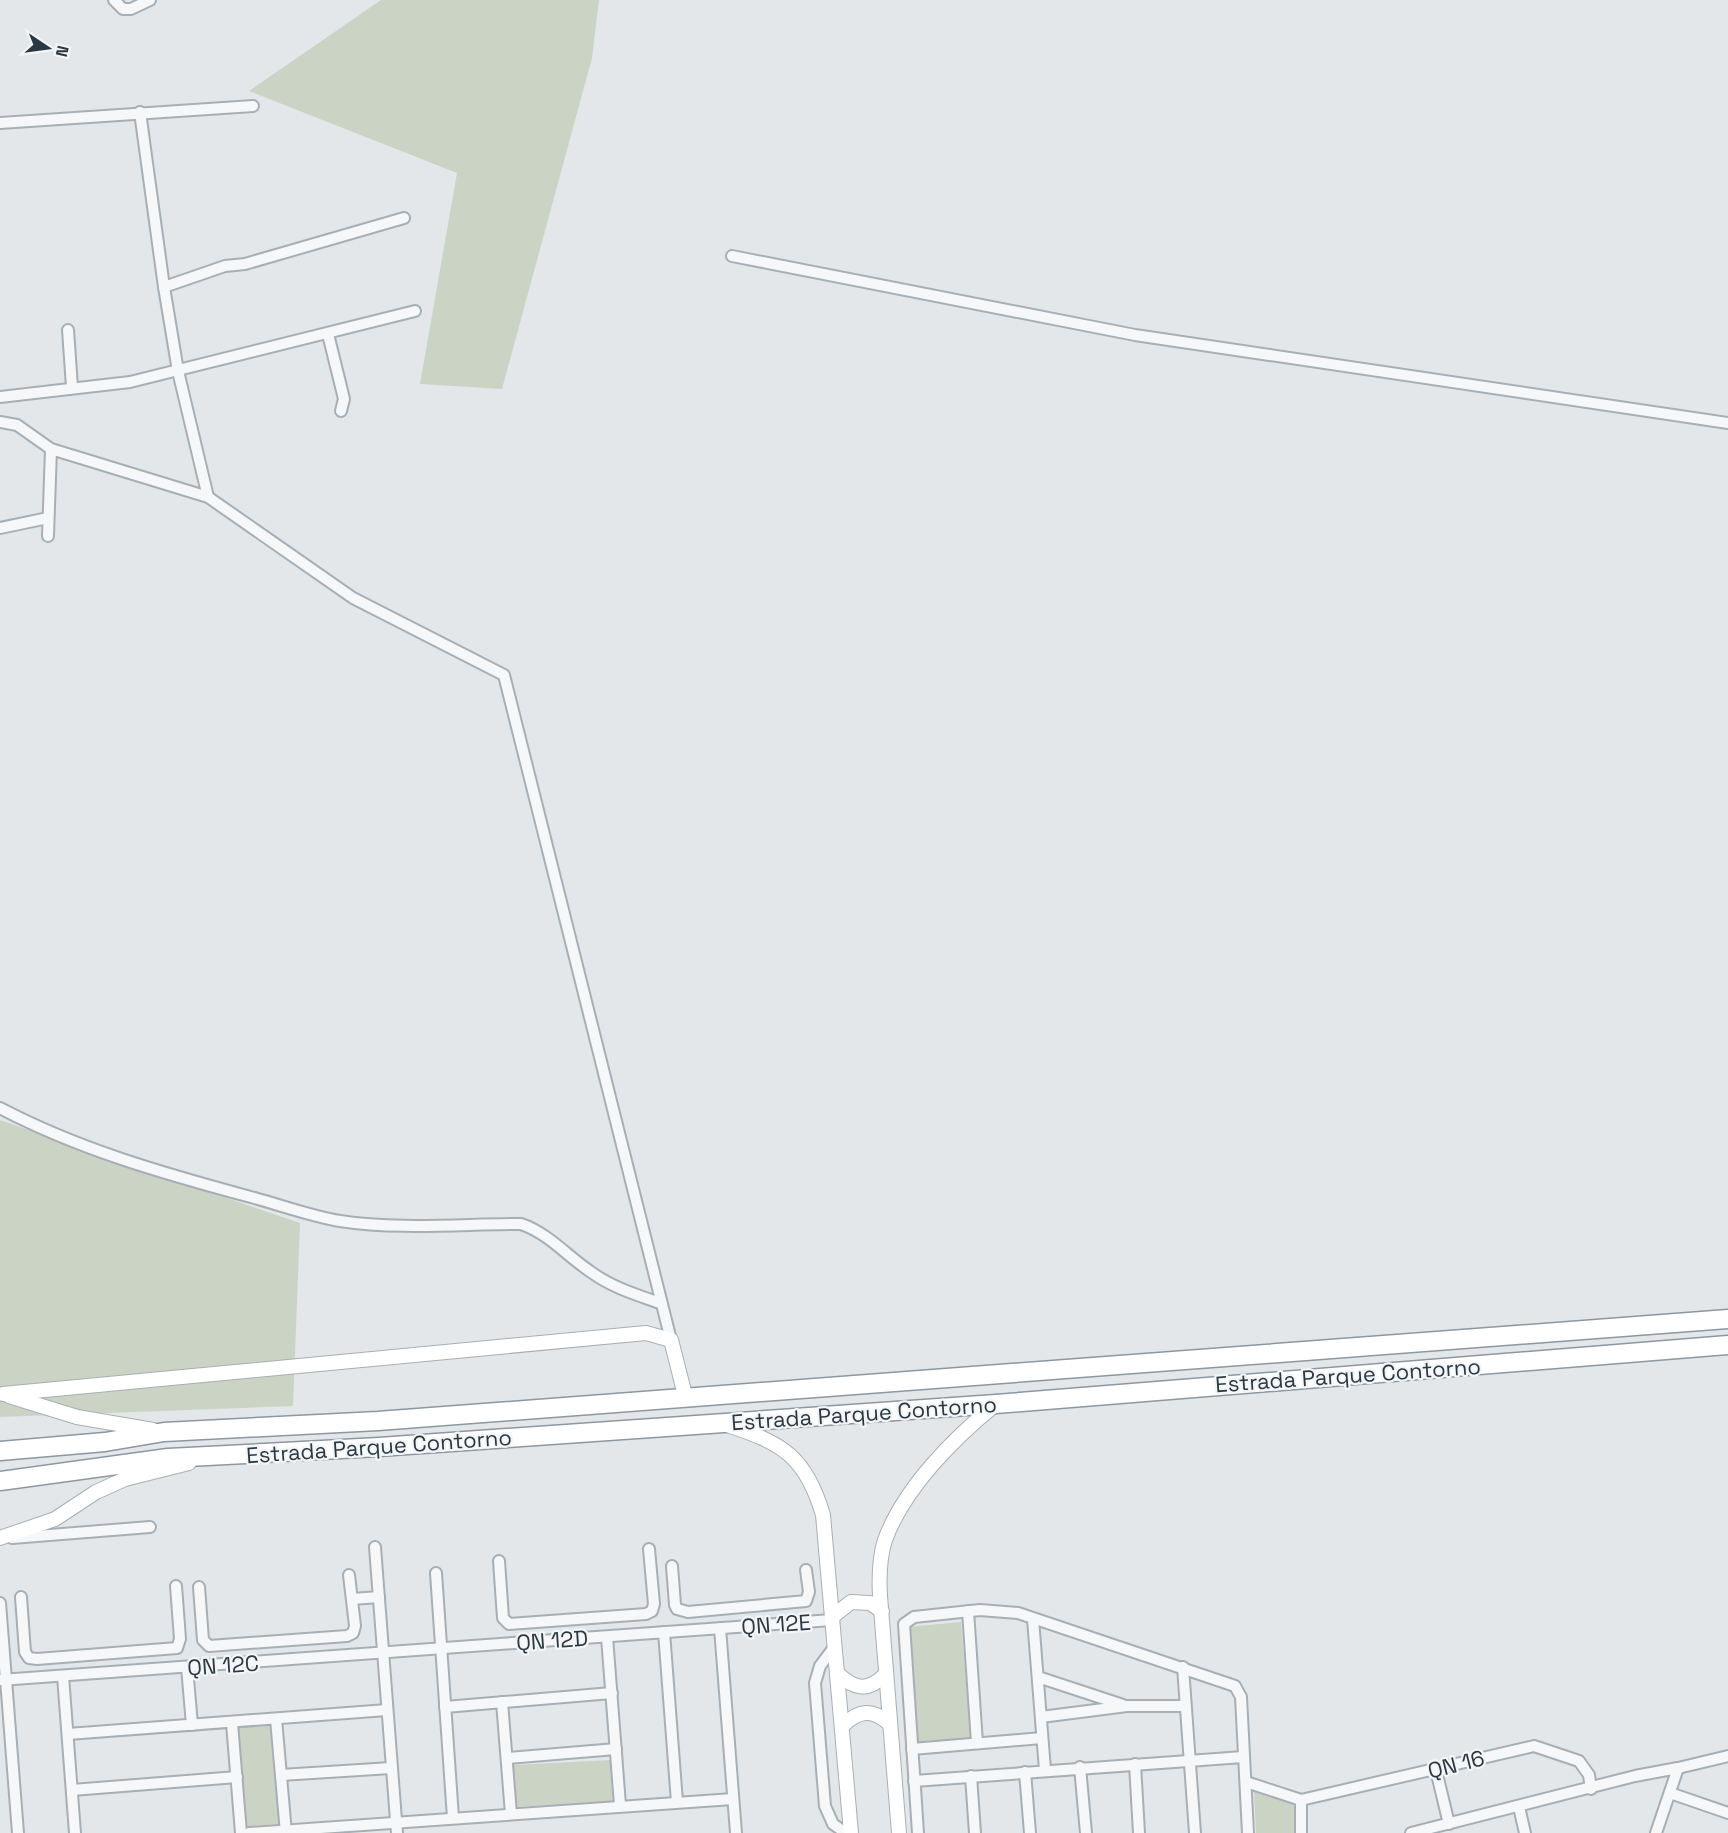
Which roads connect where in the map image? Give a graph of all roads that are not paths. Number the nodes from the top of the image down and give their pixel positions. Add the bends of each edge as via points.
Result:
1 (114, 0) edge
2 (150, 0) edge
3 (253, 106) dead end
4 (140, 112) junction
5 (0, 123) edge
6 (404, 218) dead end
7 (732, 256) dead end
8 (164, 287) junction
9 (415, 311) dead end
10 (68, 330) dead end
11 (328, 334) junction
12 (178, 371) junction
13 (72, 387) junction
14 (0, 397) edge
15 (341, 411) dead end
16 (0, 422) edge
17 (1728, 423) edge
18 (51, 449) junction
19 (208, 497) junction
20 (48, 518) junction
21 (0, 528) edge
22 (48, 536) dead end
23 (0, 1108) edge
24 (660, 1303) junction
25 (1728, 1308) edge
26 (1728, 1319) edge
27 (1618, 1328) junction
28 (671, 1340) junction
29 (1726, 1346) edge
30 (1036, 1372) junction
31 (1, 1394) edge
32 (686, 1399) junction
33 (1038, 1399) junction
34 (996, 1404) junction
35 (378, 1421) junction
36 (719, 1423) junction
37 (164, 1432) junction
38 (379, 1447) junction
39 (0, 1451) edge
40 (222, 1455) junction
41 (0, 1480) edge
42 (150, 1527) dead end
43 (0, 1538) edge
44 (375, 1547) dead end
45 (649, 1549) dead end
46 (499, 1561) dead end
47 (672, 1566) dead end
48 (806, 1570) dead end
49 (436, 1573) dead end
50 (349, 1575) dead end
51 (176, 1586) dead end
52 (199, 1587) dead end
53 (21, 1597) dead end
54 (379, 1597) junction
55 (352, 1599) junction
56 (0, 1603) edge
57 (740, 1607) junction
58 (882, 1611) junction
59 (968, 1611) junction
60 (579, 1618) junction
61 (832, 1619) junction
62 (1033, 1619) junction
63 (23, 1624) junction
64 (742, 1625) junction
65 (1, 1626) edge
66 (720, 1628) junction
67 (664, 1632) junction
68 (608, 1636) junction
69 (580, 1638) junction
70 (835, 1646) junction
71 (441, 1648) junction
72 (383, 1653) junction
73 (1183, 1667) junction
74 (187, 1668) junction
75 (837, 1673) junction
76 (886, 1674) junction
77 (63, 1676) junction
78 (1038, 1677) junction
79 (3, 1680) edge
80 (612, 1693) junction
81 (502, 1702) junction
82 (909, 1704) junction
83 (888, 1705) junction
84 (1127, 1706) junction
85 (1185, 1706) junction
86 (445, 1707) junction
87 (387, 1710) junction
88 (1041, 1717) junction
89 (276, 1719) junction
90 (232, 1723) junction
91 (890, 1724) junction
92 (192, 1725) junction
93 (842, 1726) junction
94 (69, 1734) junction
95 (5, 1737) edge
96 (1042, 1738) junction
97 (977, 1743) junction
98 (616, 1749) junction
99 (912, 1749) junction
100 (1728, 1756) edge
101 (1244, 1757) junction
102 (507, 1758) junction
103 (1189, 1760) junction
104 (1135, 1764) junction
105 (1080, 1767) junction
106 (391, 1768) junction
107 (1678, 1768) junction
108 (1045, 1770) junction
109 (1436, 1770) junction
110 (1025, 1772) junction
111 (281, 1775) junction
112 (971, 1776) junction
113 (237, 1777) junction
114 (914, 1781) junction
115 (1246, 1782) junction
116 (1591, 1789) junction
117 (72, 1790) junction
118 (1670, 1793) junction
119 (733, 1799) junction
120 (1301, 1800) junction
121 (678, 1802) junction
122 (620, 1805) junction
123 (1519, 1807) junction
124 (1728, 1813) edge
125 (511, 1814) junction
126 (453, 1818) junction
127 (1449, 1824) junction
128 (396, 1828) edge
129 (285, 1832) edge
130 (18, 1833) edge
131 (75, 1833) edge
132 (241, 1833) edge
133 (249, 1833) edge
134 (736, 1833) edge
135 (846, 1833) edge
136 (851, 1833) edge
137 (899, 1833) edge
138 (918, 1833) edge
139 (975, 1833) edge
140 (1030, 1833) edge
141 (1086, 1833) edge
142 (1139, 1833) edge
143 (1195, 1833) edge
144 (1248, 1833) edge
145 (1301, 1833) edge
146 (1411, 1833) edge
147 (1525, 1833) edge
148 (1656, 1833) edge

1 - 2 street via 118,7 131,9
3 - 4 street
4 - 5 street
4 - 8 street
6 - 8 street via 245,264 225,266
7 - 17 street via 1135,335
8 - 12 street
9 - 11 street
10 - 13 street
11 - 12 street
11 - 15 street via 344,399
12 - 13 street via 130,382
12 - 19 street
13 - 14 street
16 - 18 street via 17,425
18 - 19 street
18 - 20 street
19 - 24 street via 353,598 504,675
20 - 21 street
20 - 22 street
23 - 24 street via 45,1132 181,1179 339,1221 521,1224 535,1229 592,1274
24 - 28 street
25 - 27 highway
26 - 27 highway, Estrada Parque Contorno
27 - 30 highway, Estrada Parque Contorno
28 - 31 main road via 646,1333
28 - 32 main road
29 - 33 highway, Estrada Parque Contorno
30 - 32 highway, Estrada Parque Contorno
30 - 33 highway via 1041,1386
31 - 37 main road via 77,1417
32 - 35 highway, Estrada Parque Contorno
33 - 34 highway, Estrada Parque Contorno
34 - 36 highway, Estrada Parque Contorno
34 - 58 main road via 944,1451 897,1517 885,1540 881,1560
35 - 37 highway, Estrada Parque Contorno
35 - 38 highway via 366,1427 360,1436 367,1445
36 - 38 highway, Estrada Parque Contorno
36 - 61 main road via 758,1435 785,1450 814,1486 823,1515
37 - 39 highway, Estrada Parque Contorno via 105,1442
38 - 40 highway, Estrada Parque Contorno
40 - 41 highway, Estrada Parque Contorno via 168,1458
40 - 43 main road via 126,1479 96,1492 55,1519
42 - 43 street
44 - 54 street
45 - 60 street via 652,1611
46 - 60 street via 506,1622
47 - 57 street via 677,1609 688,1612
48 - 57 street via 806,1601
49 - 71 street
50 - 55 street
51 - 63 street via 180,1639 177,1648 32,1659 25,1653
52 - 55 street via 203,1640 209,1646 350,1636 355,1626
53 - 63 street
54 - 55 street
54 - 72 street
56 - 65 street
57 - 64 street
58 - 61 main road via 870,1603 851,1602
58 - 76 main road
59 - 62 street via 1001,1610
59 - 82 street via 914,1617 904,1624
59 - 97 street
60 - 69 street
61 - 64 street, QN 12E
61 - 70 main road
62 - 73 street
62 - 78 street
63 - 65 street
64 - 66 street, QN 12E
65 - 79 street
66 - 67 street, QN 12D
66 - 119 street
67 - 68 street, QN 12D
67 - 121 street
68 - 69 street, QN 12D
68 - 80 street
69 - 71 street, QN 12D
70 - 75 main road
70 - 135 street via 820,1666 815,1683 825,1806 833,1824
71 - 72 street, QN 12D
71 - 86 street
72 - 74 street, QN 12C
72 - 87 street
73 - 85 street
73 - 101 street via 1228,1682 1239,1691
74 - 77 street, QN 12C
74 - 92 street
75 - 76 main road via 846,1682 863,1688 871,1687
75 - 93 main road
76 - 83 main road
77 - 79 street, QN 12C
77 - 94 street
78 - 84 street
78 - 88 street
79 - 95 street
80 - 81 street
80 - 98 street
81 - 86 street
81 - 102 street
82 - 83 street
82 - 99 street
83 - 91 main road
84 - 85 street
84 - 88 street
85 - 103 street
86 - 126 street
87 - 89 street
87 - 106 street
88 - 96 street
89 - 90 street
89 - 111 street
90 - 92 street
90 - 113 street
91 - 93 main road via 872,1712 863,1712 853,1715
91 - 137 main road
92 - 94 street
93 - 136 main road
94 - 117 street
95 - 130 street
96 - 97 street
96 - 108 street
97 - 99 street
98 - 102 street
98 - 122 street
99 - 114 street
100 - 107 street
101 - 103 street
101 - 115 street
102 - 125 street
103 - 104 street
103 - 143 street
104 - 105 street
104 - 142 street
105 - 108 street
105 - 141 street
106 - 111 street
106 - 128 street
107 - 116 street
107 - 118 street
108 - 110 street
109 - 116 street, QN 16 via 1534,1746 1579,1761 1589,1775
109 - 120 street, QN 16
109 - 127 street
110 - 112 street
110 - 140 street
111 - 129 street
112 - 114 street
112 - 139 street
113 - 117 street
113 - 132 street
114 - 138 street
115 - 120 street
115 - 144 street
116 - 123 street
117 - 131 street
118 - 124 street
118 - 148 street
119 - 121 street
119 - 134 street
120 - 145 street
121 - 122 street
122 - 125 street
123 - 127 street
123 - 147 street
125 - 126 street
126 - 128 street
127 - 146 street
128 - 129 street
129 - 133 street

